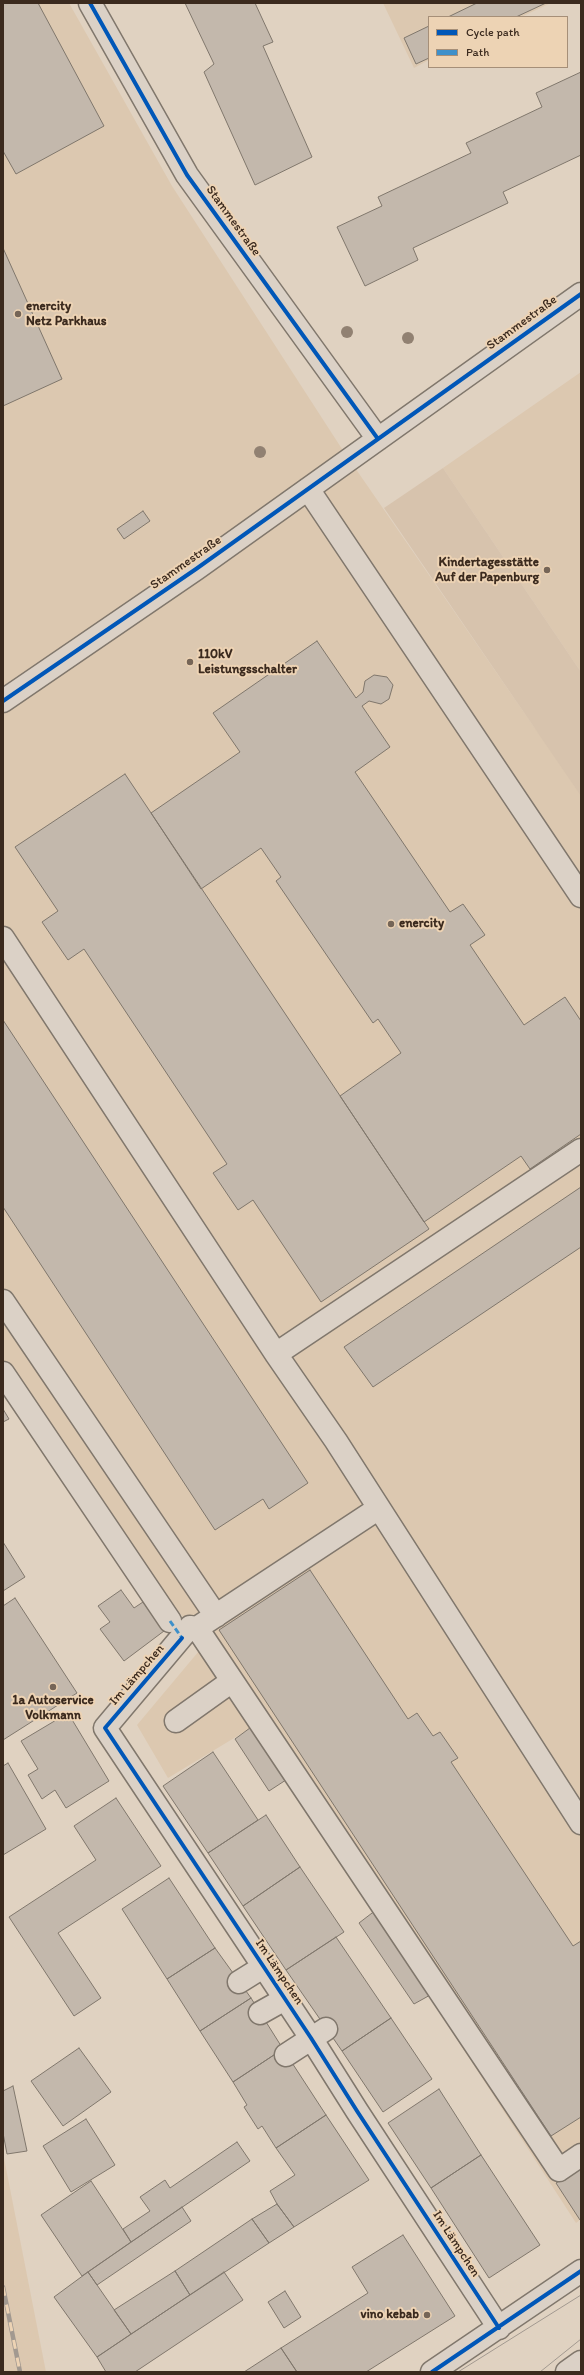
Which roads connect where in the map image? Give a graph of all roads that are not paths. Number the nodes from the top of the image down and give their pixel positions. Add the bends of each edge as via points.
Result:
1 (90, 3) edge
2 (581, 294) edge
3 (378, 439) junction
4 (308, 489) junction
5 (3, 701) edge
6 (581, 896) edge
7 (3, 938) edge
8 (9, 960) edge
9 (581, 1150) edge
10 (3, 1301) edge
11 (276, 1354) junction
12 (3, 1373) edge
13 (379, 1508) junction
14 (216, 1616) junction
15 (183, 1629) junction
16 (232, 1681) junction
17 (176, 1721) dead end
18 (581, 1824) edge
19 (263, 1967) junction
20 (239, 1982) dead end
21 (285, 1999) junction
22 (260, 2013) dead end
23 (319, 2034) junction
24 (286, 2055) dead end
25 (581, 2155) edge
26 (581, 2271) edge
27 (499, 2328) junction
28 (581, 2362) edge
29 (432, 2372) edge
30 (567, 2372) edge

1 - 3 street, Stammestraße via 187,175
2 - 3 street, Stammestraße
3 - 4 street, Stammestraße
4 - 5 street, Stammestraße
4 - 6 street
7 - 8 street
8 - 11 street
9 - 11 street
10 - 14 street
11 - 13 street
12 - 15 street
13 - 14 street
13 - 18 street
14 - 15 street
15 - 16 street
15 - 19 street, Im Lämpchen via 105,1728
16 - 17 street
16 - 25 street via 559,2170
19 - 20 street
19 - 21 street, Im Lämpchen
21 - 22 street
21 - 23 street, Im Lämpchen
23 - 24 street
23 - 27 street, Im Lämpchen via 357,2111
26 - 27 street
27 - 29 street
28 - 30 street

